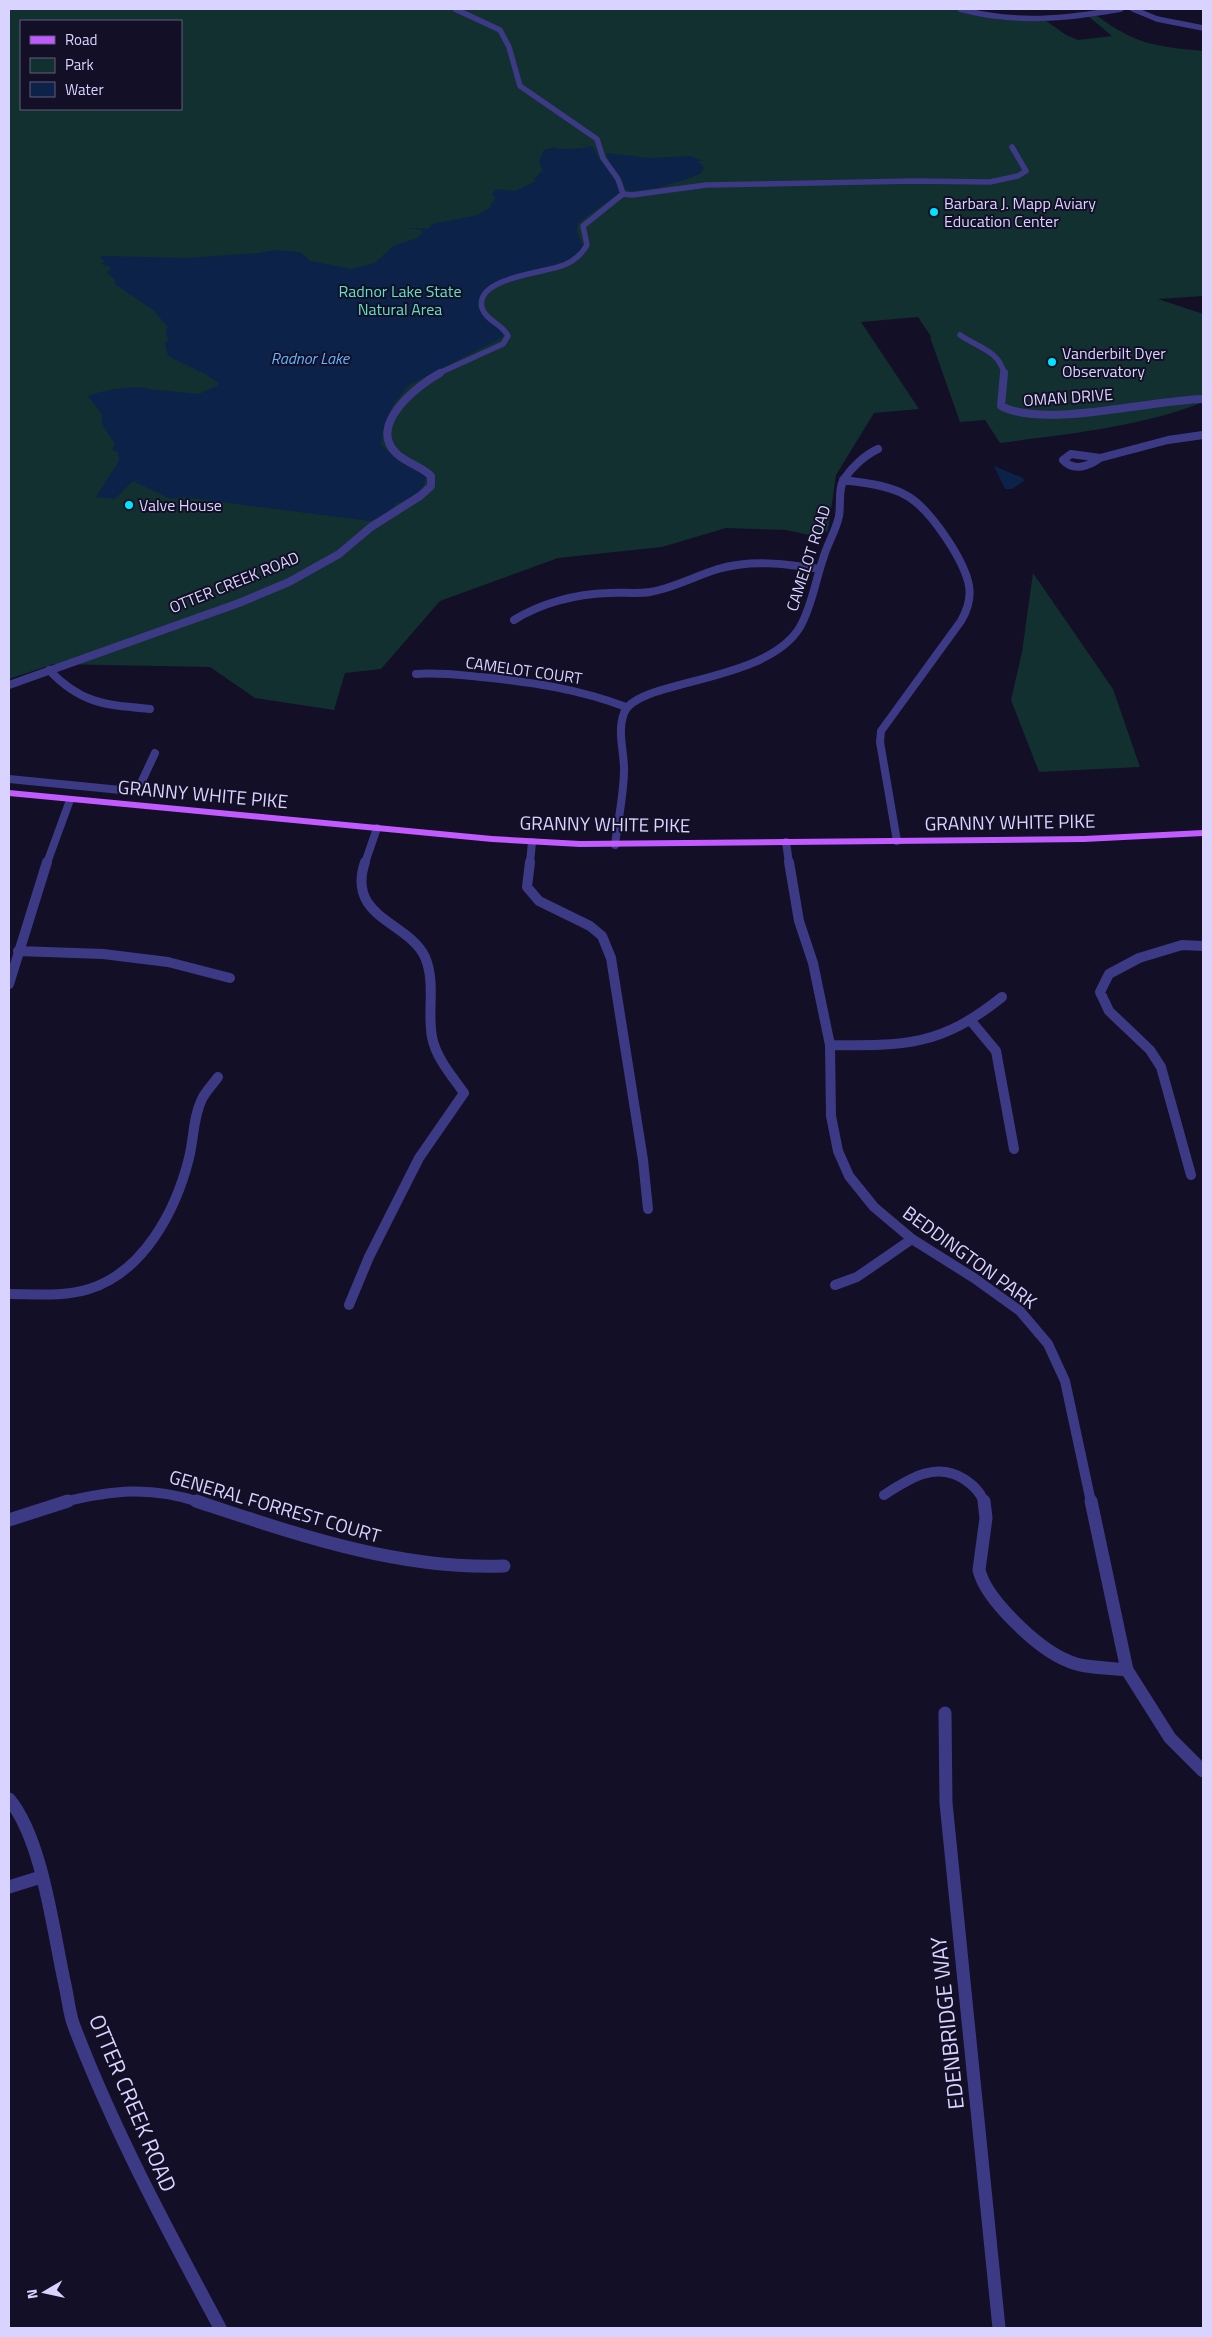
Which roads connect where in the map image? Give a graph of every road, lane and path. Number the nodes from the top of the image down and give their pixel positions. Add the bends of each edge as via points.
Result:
1 (455, 9) edge
2 (960, 9) edge
3 (1121, 9) edge
4 (1133, 9) edge
5 (1203, 28) edge
6 (1012, 147) dead end
7 (623, 194) junction
8 (960, 335) dead end
9 (1203, 399) edge
10 (1203, 435) edge
11 (878, 449) dead end
12 (1100, 458) dead end
13 (843, 480) junction
14 (820, 569) junction
15 (514, 620) dead end
16 (49, 670) junction
17 (416, 674) dead end
18 (9, 685) edge
19 (626, 707) junction
20 (150, 709) dead end
21 (155, 753) dead end
22 (13, 779) edge
23 (10, 793) edge
24 (70, 800) junction
25 (377, 828) junction
26 (1203, 833) edge
27 (896, 841) junction
28 (532, 842) junction
29 (786, 842) junction
30 (615, 845) junction
31 (1203, 946) edge
32 (18, 951) junction
33 (230, 978) dead end
34 (9, 984) edge
35 (1002, 997) dead end
36 (971, 1021) junction
37 (830, 1045) junction
38 (218, 1077) dead end
39 (1014, 1149) dead end
40 (1190, 1176) dead end
41 (648, 1209) dead end
42 (912, 1239) junction
43 (835, 1285) dead end
44 (9, 1294) edge
45 (350, 1305) dead end
46 (884, 1495) dead end
47 (9, 1520) edge
48 (504, 1566) dead end
49 (1127, 1670) junction
50 (945, 1713) dead end
51 (1203, 1771) edge
52 (9, 1799) edge
53 (42, 1877) junction
54 (9, 1887) edge
55 (220, 2328) edge
56 (999, 2328) edge

1 - 7 street via 500,30 509,47 520,86 597,139 603,158 618,179
2 - 3 street via 1021,20
4 - 5 street via 1154,18
6 - 7 street via 1026,171 1021,176 1004,180 706,186
7 - 16 street, OTTER CREEK ROAD via 583,226 587,245 579,256 564,265 513,277 486,292 482,307 485,314 506,332 503,344 426,382 399,404 388,428 388,439 397,454 431,476 431,486 420,496 371,527 339,554 289,582
8 - 9 street, OMAN DRIVE via 992,353 1000,362 1004,373 1001,406 1011,414 1040,415 1166,400
10 - 12 street via 1162,441
11 - 13 street via 867,454
13 - 14 street, CAMELOT ROAD via 839,517
13 - 27 street via 889,489 919,504 958,559 969,586 968,606 961,622 880,734
14 - 15 street via 770,562 739,564 655,591 602,593 565,600 532,610
14 - 19 street, CAMELOT ROAD via 802,623 776,651 733,672 653,692
16 - 18 street, OTTER CREEK ROAD
16 - 20 street via 66,689 82,699
17 - 19 street, CAMELOT COURT via 550,685
19 - 30 street via 620,724 625,764
21 - 22 street via 141,783 131,791
22 - 23 street
23 - 24 main road, GRANNY WHITE PIKE
24 - 25 main road, GRANNY WHITE PIKE
24 - 32 street
25 - 28 main road, GRANNY WHITE PIKE
25 - 45 street via 361,874 363,893 369,906 417,946 425,958 432,994 432,1037 442,1063 464,1093 419,1158 369,1257
26 - 27 main road, GRANNY WHITE PIKE via 1084,839
27 - 29 main road, GRANNY WHITE PIKE
28 - 30 main road, GRANNY WHITE PIKE
28 - 41 street via 527,887 539,901 590,926 602,936 611,958
29 - 30 main road, GRANNY WHITE PIKE
29 - 37 street, BEDDINGTON PARK via 798,921 813,963
31 - 40 street via 1182,945 1139,958 1108,974 1100,992 1109,1011 1150,1050 1161,1067
32 - 33 street via 103,954 168,962
32 - 34 street
35 - 36 street
36 - 37 street via 919,1042 882,1046
36 - 39 street via 996,1051
37 - 42 street, BEDDINGTON PARK via 831,1116 838,1151 849,1176 862,1193
38 - 44 street via 201,1100 178,1193 154,1240 113,1279 88,1289 55,1294
42 - 43 street via 857,1277
42 - 49 street, BEDDINGTON PARK via 1020,1311 1039,1331 1058,1363 1065,1381
46 - 49 street via 921,1473 940,1468 962,1476 979,1489 986,1510 980,1576 990,1595 1050,1652 1068,1662
47 - 48 street, GENERAL FORREST COURT via 98,1493 157,1490 328,1542 400,1558 476,1569
49 - 51 street, BEDDINGTON PARK via 1167,1734
50 - 56 street, EDENBRIDGE WAY via 946,1804
52 - 53 street, OTTER CREEK ROAD via 36,1851
53 - 54 street
53 - 55 street, OTTER CREEK ROAD via 74,2023 105,2103 154,2206

